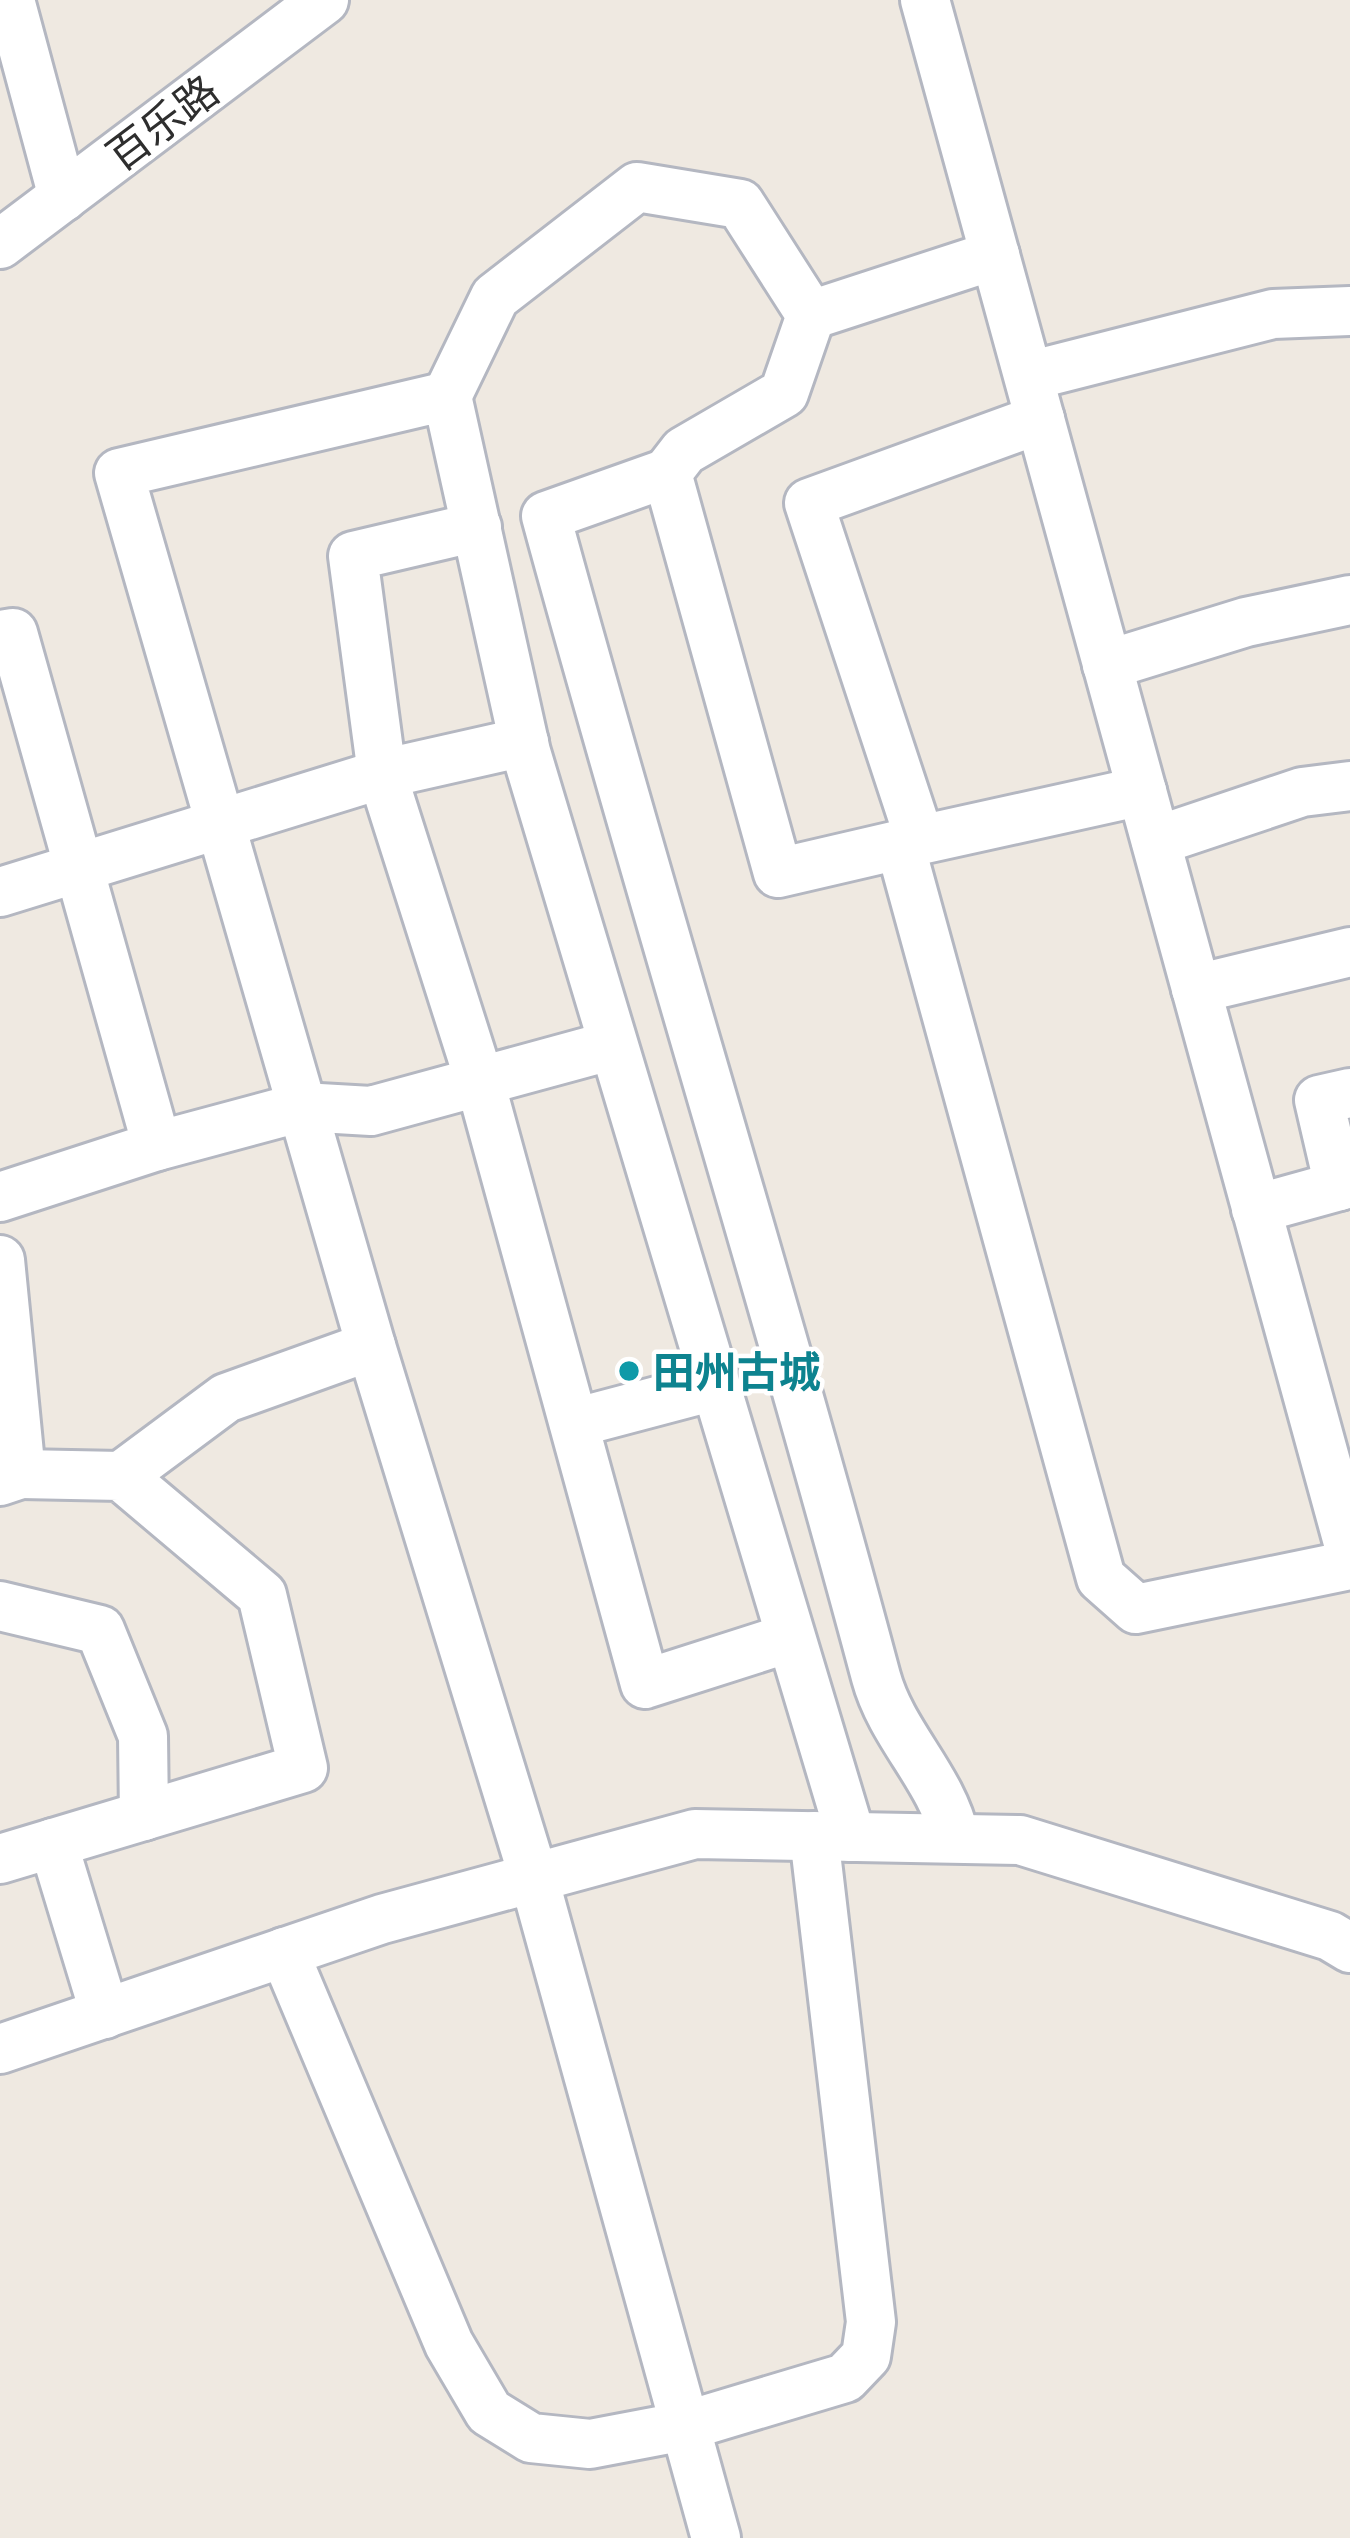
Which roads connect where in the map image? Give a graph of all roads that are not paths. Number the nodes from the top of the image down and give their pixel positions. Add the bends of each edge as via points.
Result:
1 (10, 0) edge
2 (324, 0) edge
3 (926, 0) edge
4 (63, 196) junction
5 (0, 244) edge
6 (995, 256) junction
7 (1350, 311) edge
8 (811, 315) junction
9 (448, 395) junction
10 (1034, 397) junction
11 (667, 473) junction
12 (476, 527) junction
13 (1350, 600) edge
14 (0, 635) edge
15 (1107, 665) junction
16 (524, 742) junction
17 (382, 774) junction
18 (1350, 786) edge
19 (1142, 790) junction
20 (221, 826) junction
21 (1156, 841) junction
22 (910, 842) junction
23 (78, 869) junction
24 (0, 892) edge
25 (1350, 952) edge
26 (1196, 989) junction
27 (613, 1046) junction
28 (480, 1082) junction
29 (1350, 1093) edge
30 (302, 1107) junction
31 (158, 1146) junction
32 (1345, 1184) edge
33 (0, 1196) edge
34 (1256, 1209) junction
35 (0, 1260) edge
36 (371, 1346) junction
37 (714, 1386) junction
38 (574, 1423) junction
39 (122, 1476) junction
40 (11, 1477) edge
41 (1350, 1550) edge
42 (1350, 1565) edge
43 (0, 1606) edge
44 (789, 1638) junction
45 (145, 1816) junction
46 (832, 1836) junction
47 (955, 1838) junction
48 (16, 1852) edge
49 (533, 1875) junction
50 (1350, 1948) edge
51 (284, 1952) junction
52 (105, 2014) junction
53 (0, 2049) edge
54 (685, 2426) junction
55 (716, 2538) edge

1 - 4 street
2 - 4 street, 百乐路
3 - 6 street
4 - 5 street, 百乐路
6 - 8 street
6 - 10 street
7 - 10 street via 1273,314
8 - 9 street via 740,203 638,187 495,297
8 - 11 street via 784,393 684,451
9 - 12 street
9 - 20 street via 119,473
10 - 15 street
10 - 22 street via 809,502
11 - 22 street via 778,873
11 - 47 street via 546,516 658,927 785,1335 883,1702 949,1808
12 - 16 street
12 - 17 street via 353,556
13 - 15 street
14 - 23 street via 13,633
15 - 19 street
16 - 17 street
16 - 27 street
17 - 20 street
17 - 28 street
18 - 21 street via 1302,792
19 - 21 street
19 - 22 street
20 - 23 street
20 - 30 street
21 - 26 street
22 - 42 street via 1101,1578 1136,1610
23 - 24 street
23 - 31 street
25 - 26 street
26 - 34 street
27 - 28 street
27 - 37 street
28 - 30 street via 371,1111
28 - 38 street
29 - 32 street via 1319,1100
30 - 31 street
30 - 36 street
31 - 33 street
32 - 34 street
34 - 41 street
35 - 40 street
36 - 39 street via 226,1398
36 - 49 street
37 - 38 street
37 - 44 street
38 - 44 street via 646,1684
39 - 40 street
39 - 45 street via 262,1595 303,1768
43 - 45 street via 100,1630 143,1736
44 - 46 street
45 - 48 street
46 - 47 street
46 - 49 street via 695,1834
46 - 54 street via 872,2322 866,2356 845,2378
47 - 50 street via 1020,1840
48 - 52 street
49 - 51 street
49 - 54 street
51 - 52 street
51 - 54 street via 449,2344 489,2412 531,2438 590,2444
52 - 53 street
54 - 55 street

